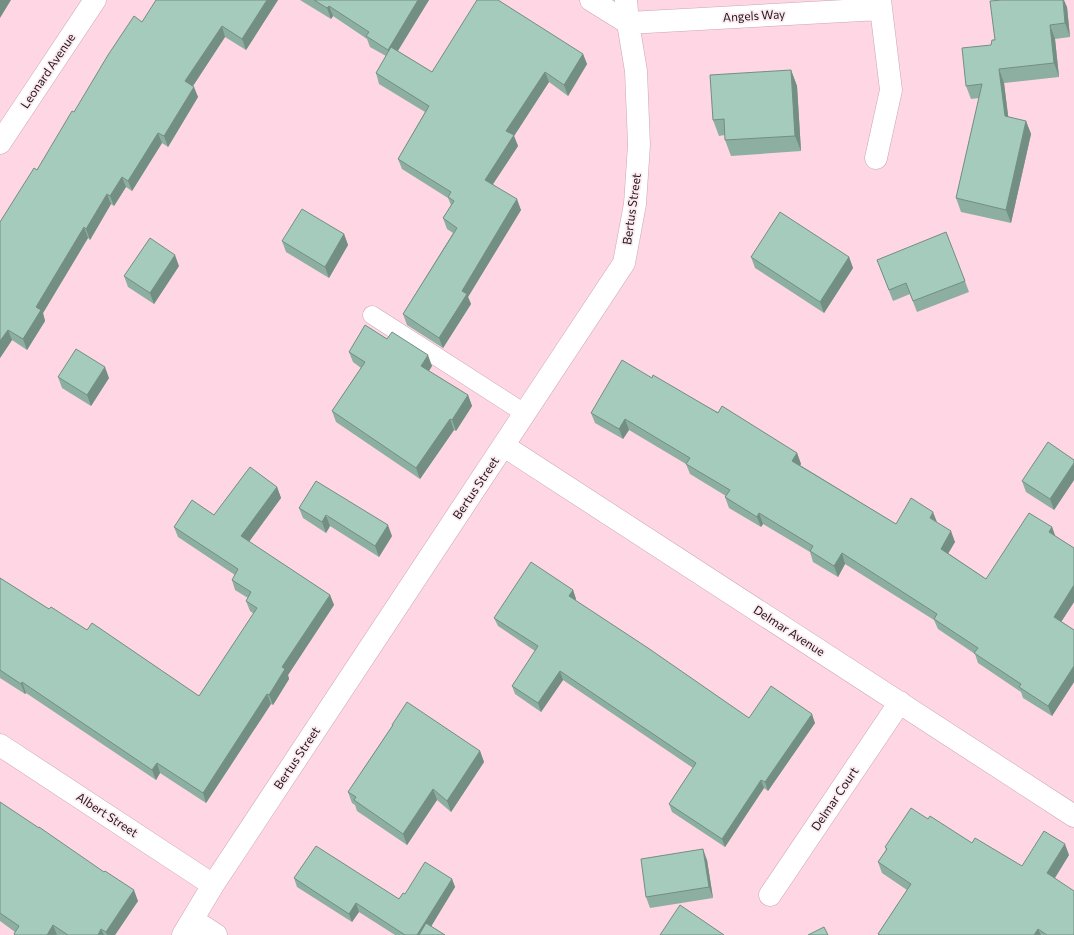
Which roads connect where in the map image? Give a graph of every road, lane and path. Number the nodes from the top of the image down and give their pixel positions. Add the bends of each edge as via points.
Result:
1 (95, 0) edge
2 (591, 0) edge
3 (626, 0) edge
4 (880, 5) edge
5 (628, 23) junction
6 (0, 143) edge
7 (876, 158) dead end
8 (372, 315) dead end
9 (526, 414) junction
10 (504, 446) junction
11 (900, 702) junction
12 (0, 745) edge
13 (1074, 816) edge
14 (213, 885) junction
15 (770, 895) dead end
16 (188, 927) edge
17 (216, 935) edge

1 - 6 street, Leonard Avenue
2 - 5 street
3 - 5 street, Bertus Street
4 - 5 street, Angels Way
4 - 7 street, Angels Way via 891,90
5 - 9 street, Bertus Street via 636,71 639,145 635,204 624,263
8 - 9 lane
9 - 10 street, Bertus Street
10 - 11 street, Delmar Avenue
10 - 14 street, Bertus Street
11 - 13 street, Delmar Avenue
11 - 15 street, Delmar Court
12 - 14 street, Albert Street
14 - 16 street, Bertus Street
16 - 17 street

